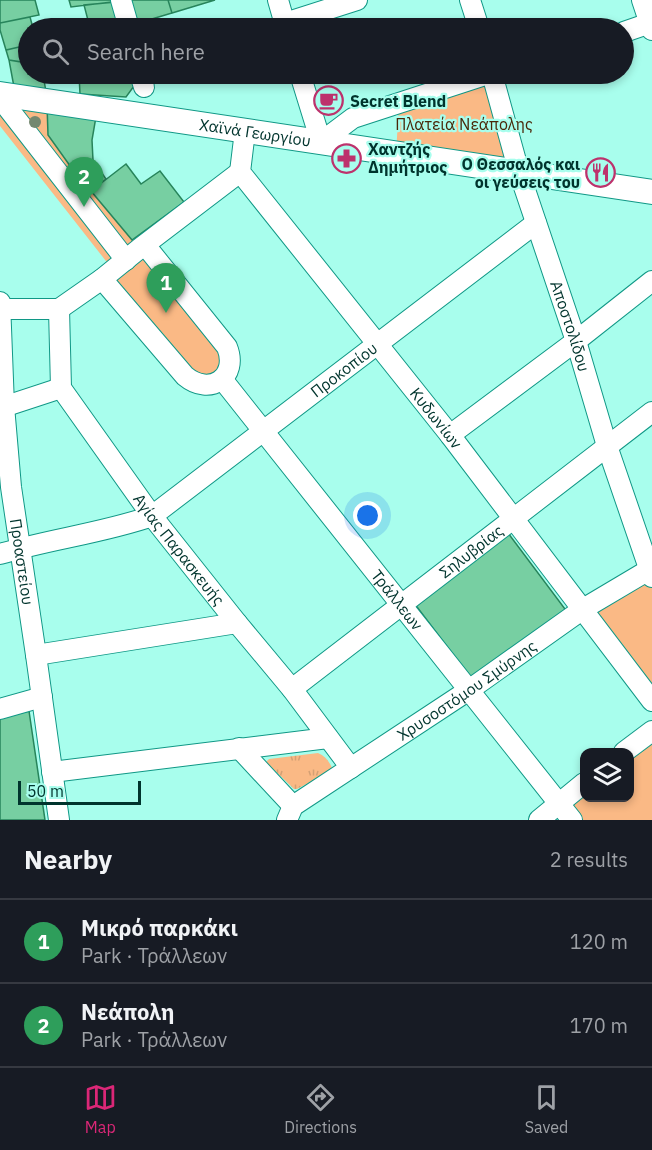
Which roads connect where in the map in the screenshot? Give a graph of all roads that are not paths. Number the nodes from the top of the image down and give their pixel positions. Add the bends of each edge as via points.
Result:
1 (121, 0) edge
2 (278, 0) edge
3 (357, 0) edge
4 (470, 0) edge
5 (645, 1) edge
6 (126, 18) edge
7 (284, 18) edge
8 (308, 18) edge
9 (476, 18) edge
10 (651, 27) edge
11 (634, 30) edge
12 (303, 84) edge
13 (459, 84) edge
14 (493, 84) edge
15 (0, 96) edge
16 (245, 131) junction
17 (321, 142) junction
18 (240, 172) junction
19 (519, 172) junction
20 (624, 190) dead end
21 (652, 192) edge
22 (652, 202) edge
23 (536, 223) junction
24 (145, 245) junction
25 (126, 260) junction
26 (102, 279) junction
27 (652, 281) edge
28 (0, 302) edge
29 (0, 309) edge
30 (58, 309) junction
31 (576, 341) junction
32 (376, 343) junction
33 (222, 379) junction
34 (61, 388) junction
35 (2, 407) edge
36 (652, 412) edge
37 (262, 431) junction
38 (450, 435) junction
39 (607, 446) junction
40 (6, 486) edge
41 (152, 516) junction
42 (512, 519) junction
43 (20, 548) junction
44 (0, 554) edge
45 (651, 572) edge
46 (401, 604) junction
47 (583, 609) junction
48 (237, 623) junction
49 (36, 655) junction
50 (292, 689) junction
51 (469, 690) junction
52 (42, 697) junction
53 (652, 701) edge
54 (0, 709) edge
55 (652, 731) edge
56 (328, 738) junction
57 (239, 748) junction
58 (630, 748) edge
59 (351, 768) junction
60 (52, 772) junction
61 (580, 787) edge
62 (559, 803) junction
63 (290, 813) edge
64 (58, 820) edge
65 (538, 820) edge
66 (572, 820) edge

1 - 6 street
2 - 7 street
3 - 8 street
4 - 9 street
5 - 10 street
10 - 11 street
12 - 17 street
13 - 17 street via 353,118
14 - 19 street, Αποστολίδου
15 - 16 main road, Χαϊνά Γεωργίου
15 - 25 street
16 - 17 main road, Χαϊνά Γεωργίου
16 - 18 street
17 - 19 main road, Χαϊνά Γεωργίου
18 - 24 street
18 - 32 street, Κυδωνίων
19 - 21 main road, Χαϊνά Γεωργίου
19 - 23 street, Αποστολίδου
20 - 22 street via 628,199
23 - 31 street, Αποστολίδου
23 - 32 street, Προκοπίου
24 - 25 street
24 - 33 street via 227,347 230,363
25 - 26 street
26 - 30 street
26 - 33 street via 191,382 207,386
27 - 31 street
28 - 29 street, Προαστείου
29 - 30 street
29 - 35 street, Προαστείου
30 - 34 street
31 - 38 street
31 - 39 street, Αποστολίδου
32 - 37 street, Προκοπίου
32 - 38 street, Κυδωνίων
33 - 37 street, Τράλλεων
34 - 35 street
34 - 41 street, Αγίας Παρασκευής
35 - 40 street, Προαστείου
36 - 39 street, Σηλυβρίας
37 - 41 street, Προκοπίου
37 - 46 street, Τράλλεων
38 - 42 street, Κυδωνίων
39 - 42 street, Σηλυβρίας
39 - 45 street, Αποστολίδου
40 - 43 street, Προαστείου
41 - 43 street
41 - 48 street, Αγίας Παρασκευής
42 - 46 street, Σηλυβρίας
42 - 47 street, Κυδωνίων
43 - 44 street
43 - 49 street, Προαστείου
45 - 47 street, Χρυσοστόμου Σμύρνης
46 - 50 street, Σηλυβρίας
46 - 51 street, Τράλλεων
47 - 51 street, Χρυσοστόμου Σμύρνης
47 - 53 street, Κυδωνίων
48 - 49 street
48 - 50 street, Αγίας Παρασκευής
49 - 52 street, Προαστείου
50 - 56 street, Αγίας Παρασκευής
51 - 59 street, Χρυσοστόμου Σμύρνης
51 - 62 street, Τράλλεων
52 - 54 street
52 - 60 street, Προαστείου
55 - 58 street
56 - 57 street
56 - 59 street, Αγίας Παρασκευής
57 - 60 street
57 - 63 street
59 - 63 street, Χρυσοστόμου Σμύρνης
60 - 64 street, Προαστείου
61 - 62 street
62 - 65 street
62 - 66 street, Τράλλεων

